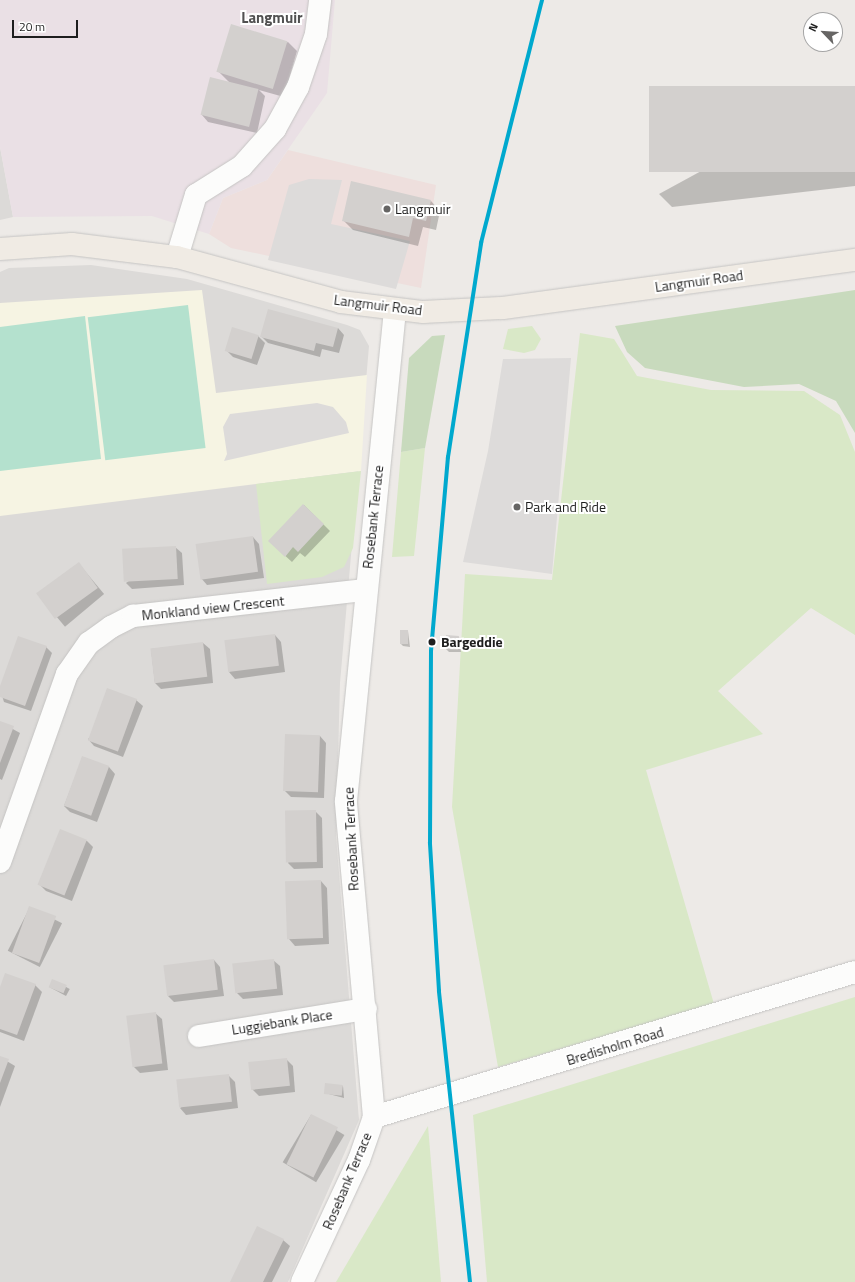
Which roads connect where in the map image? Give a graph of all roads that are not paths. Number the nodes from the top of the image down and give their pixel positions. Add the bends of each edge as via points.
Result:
1 (320, 0) edge
2 (0, 249) edge
3 (177, 257) junction
4 (855, 260) edge
5 (396, 311) junction
6 (366, 590) junction
7 (0, 862) edge
8 (855, 972) edge
9 (366, 1009) junction
10 (199, 1036) dead end
11 (374, 1117) junction
12 (302, 1282) edge

1 - 3 street via 316,34 298,87 275,129 242,166 196,196
2 - 3 main road, Langmuir Road via 72,244
3 - 5 main road, Langmuir Road via 287,290
4 - 5 main road, Langmuir Road via 503,308
5 - 6 street, Rosebank Terrace
6 - 7 street, Monkland view Crescent via 133,616 111,627 89,643 67,674
6 - 9 street, Rosebank Terrace via 346,801
8 - 11 street, Bredisholm Road
9 - 10 street, Luggiebank Place
9 - 11 street, Rosebank Terrace
11 - 12 street, Rosebank Terrace via 359,1160

